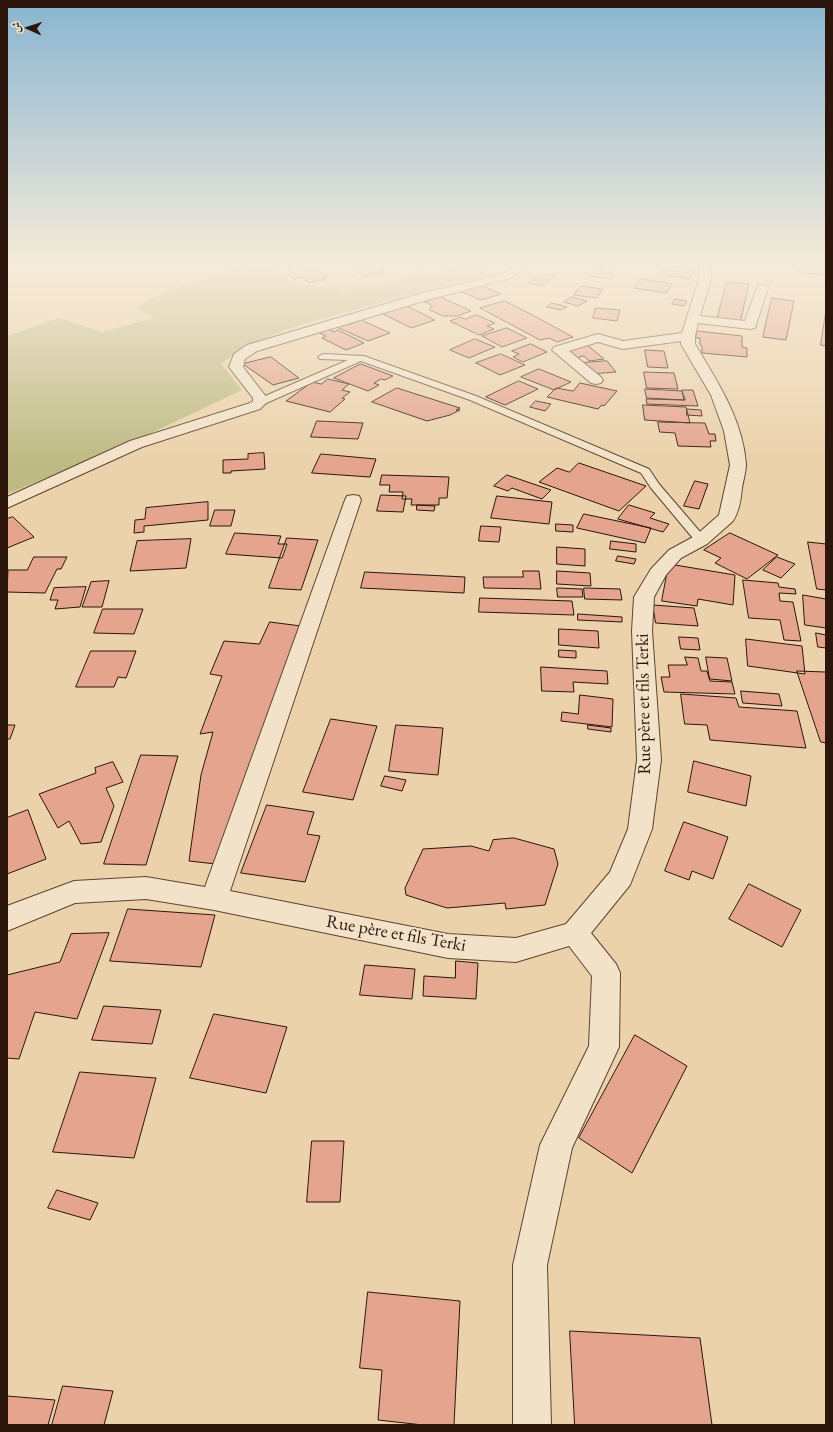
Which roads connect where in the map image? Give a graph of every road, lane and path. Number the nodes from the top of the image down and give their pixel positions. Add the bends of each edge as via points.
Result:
1 (691, 328) edge
2 (316, 329) edge
3 (688, 329) edge
4 (323, 357) dead end
5 (361, 358) junction
6 (596, 380) dead end
7 (260, 402) junction
8 (353, 500) dead end
9 (7, 503) edge
10 (701, 540) junction
11 (214, 899) junction
12 (7, 920) edge
13 (575, 933) junction
14 (532, 1425) edge

1 - 10 street, Rue père et fils Terki via 688,344 718,394 732,431 738,465 727,517
2 - 7 street via 252,348 239,357 236,367 260,398
3 - 6 street via 623,345 598,338 559,350
4 - 5 lane
5 - 7 lane
5 - 10 lane via 473,398 645,471
7 - 9 street via 255,406 136,444
8 - 11 street
10 - 13 street, Rue père et fils Terki via 675,554 658,573 644,597 642,631 648,760 640,829 621,878
11 - 12 street, Rue père et fils Terki via 146,888 74,892
11 - 13 street, Rue père et fils Terki via 448,946 516,950
13 - 14 street via 606,973 604,1047 556,1145 530,1265

